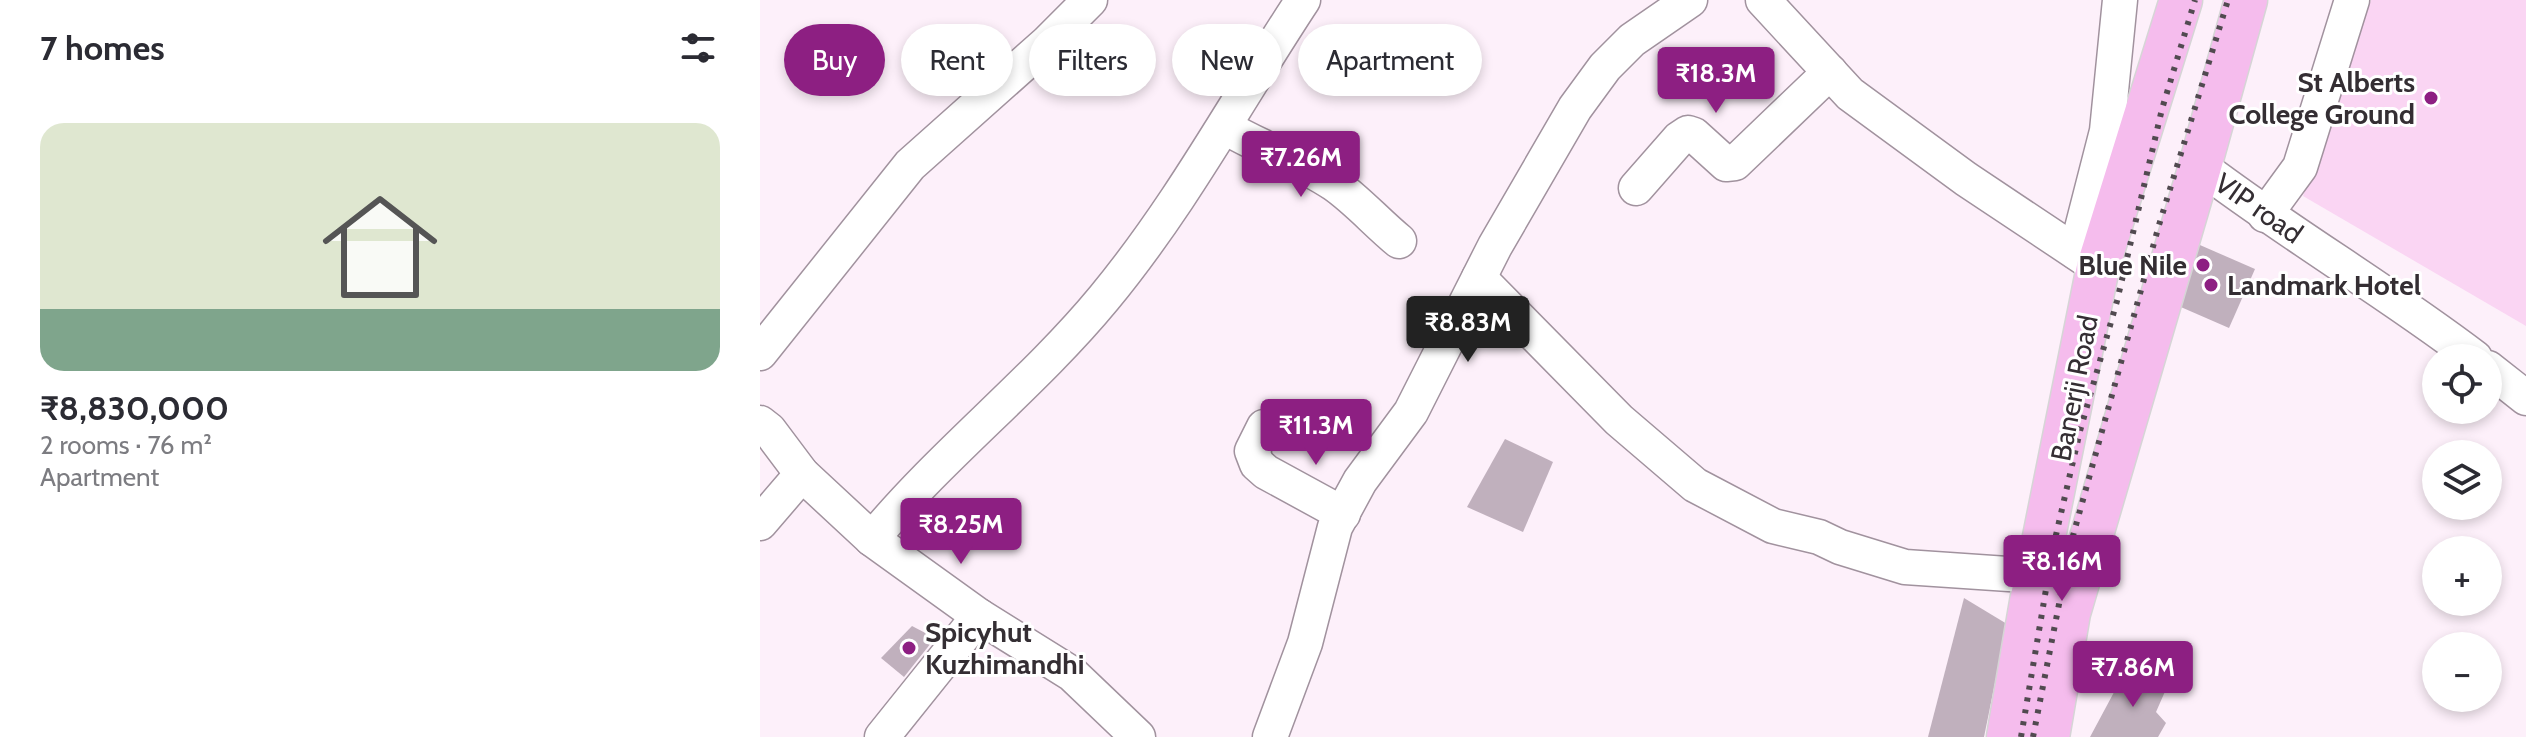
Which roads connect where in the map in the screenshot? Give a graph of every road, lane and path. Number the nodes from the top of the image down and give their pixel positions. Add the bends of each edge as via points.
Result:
1 (1090, 0) edge
2 (1303, 0) edge
3 (1690, 0) edge
4 (1763, 0) edge
5 (2120, 0) edge
6 (2181, 0) edge
7 (2246, 0) edge
8 (2352, 0) edge
9 (1830, 72) junction
10 (1225, 127) junction
11 (2135, 151) junction
12 (2200, 166) junction
13 (1636, 188) dead end
14 (2265, 215) junction
15 (1399, 241) dead end
16 (2087, 260) junction
17 (1479, 278) junction
18 (2457, 344) edge
19 (760, 353) edge
20 (2502, 379) edge
21 (2526, 398) edge
22 (760, 423) edge
23 (1264, 427) dead end
24 (802, 474) junction
25 (1343, 514) junction
26 (760, 523) edge
27 (872, 539) junction
28 (2081, 573) junction
29 (2037, 576) junction
30 (979, 616) junction
31 (882, 737) edge
32 (1138, 737) edge
33 (1270, 737) edge
34 (2008, 737) edge
35 (2048, 737) edge

1 - 19 street via 910,165
2 - 10 street
3 - 17 street via 1632,40 1605,67 1575,108
4 - 9 street
5 - 16 street
6 - 11 main road, Banerji Road
7 - 12 main road
8 - 14 street via 2300,167
9 - 13 street via 1735,163 1726,164 1688,133
9 - 16 street via 1850,94 1966,179
10 - 15 street via 1335,185
10 - 27 street via 1103,299
11 - 12 main road
11 - 16 main road, Banerji Road
12 - 14 street, VIP road
12 - 28 main road, Banerji Road
14 - 18 street, VIP road
16 - 29 main road, Banerji Road
17 - 25 street via 1411,412 1360,481
17 - 29 street via 1619,420 1695,485 1773,526 1905,567
20 - 21 street
22 - 24 street
23 - 25 street via 1252,451 1257,464
24 - 26 street
24 - 27 street
25 - 33 street via 1335,527 1305,643
27 - 30 street
28 - 29 street
28 - 35 main road, Banerji Road
29 - 34 main road, Banerji Road
30 - 31 street
30 - 32 street via 1072,674

